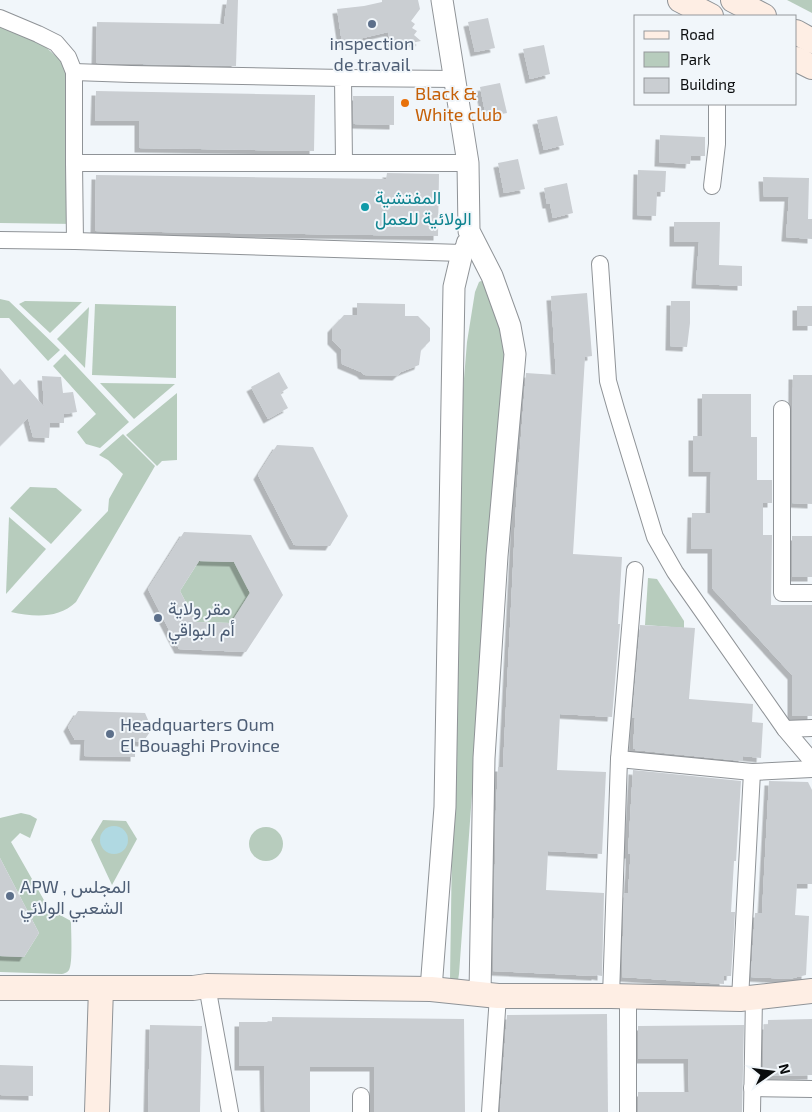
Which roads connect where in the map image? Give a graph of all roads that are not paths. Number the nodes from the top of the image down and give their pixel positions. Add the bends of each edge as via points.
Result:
1 (442, 0) edge
2 (680, 0) edge
3 (733, 0) edge
4 (709, 15) edge
5 (762, 15) edge
6 (0, 18) edge
7 (797, 33) edge
8 (812, 41) edge
9 (797, 60) edge
10 (812, 67) edge
11 (74, 72) junction
12 (343, 78) junction
13 (455, 79) junction
14 (717, 105) edge
15 (74, 163) junction
16 (344, 163) junction
17 (468, 163) junction
18 (712, 186) dead end
19 (469, 231) junction
20 (0, 240) edge
21 (76, 241) junction
22 (462, 254) junction
23 (600, 264) dead end
24 (782, 409) dead end
25 (635, 570) dead end
26 (812, 593) edge
27 (812, 728) edge
28 (785, 729) junction
29 (620, 759) junction
30 (812, 761) edge
31 (812, 769) edge
32 (752, 772) junction
33 (207, 986) junction
34 (0, 988) edge
35 (101, 988) junction
36 (432, 989) junction
37 (812, 991) edge
38 (489, 995) junction
39 (619, 996) junction
40 (747, 998) junction
41 (752, 1088) junction
42 (812, 1089) edge
43 (97, 1112) edge
44 (230, 1112) edge
45 (490, 1112) edge
46 (628, 1112) edge
47 (752, 1112) edge

1 - 13 street
2 - 4 main road
3 - 5 main road
6 - 11 street via 56,43 68,57
7 - 8 main road
9 - 10 main road
11 - 12 street
11 - 15 street
12 - 13 street
12 - 16 street
13 - 17 street
14 - 18 street
15 - 16 street
15 - 21 street
16 - 17 street
17 - 19 street
19 - 22 street
19 - 38 street via 492,276 510,326 515,354 484,758
20 - 21 street
21 - 22 street
22 - 36 street via 454,287 445,807
23 - 28 street via 608,381 656,537 675,572
24 - 26 street via 782,593
25 - 29 street
27 - 28 street
28 - 30 street
29 - 32 street
29 - 39 street
31 - 32 street
32 - 40 street
33 - 35 main road
33 - 36 main road
33 - 44 street
34 - 35 main road
35 - 43 main road
36 - 38 main road
37 - 40 main road
38 - 39 main road
38 - 45 street
39 - 40 main road
39 - 46 street
40 - 41 street
41 - 42 street
41 - 47 street

